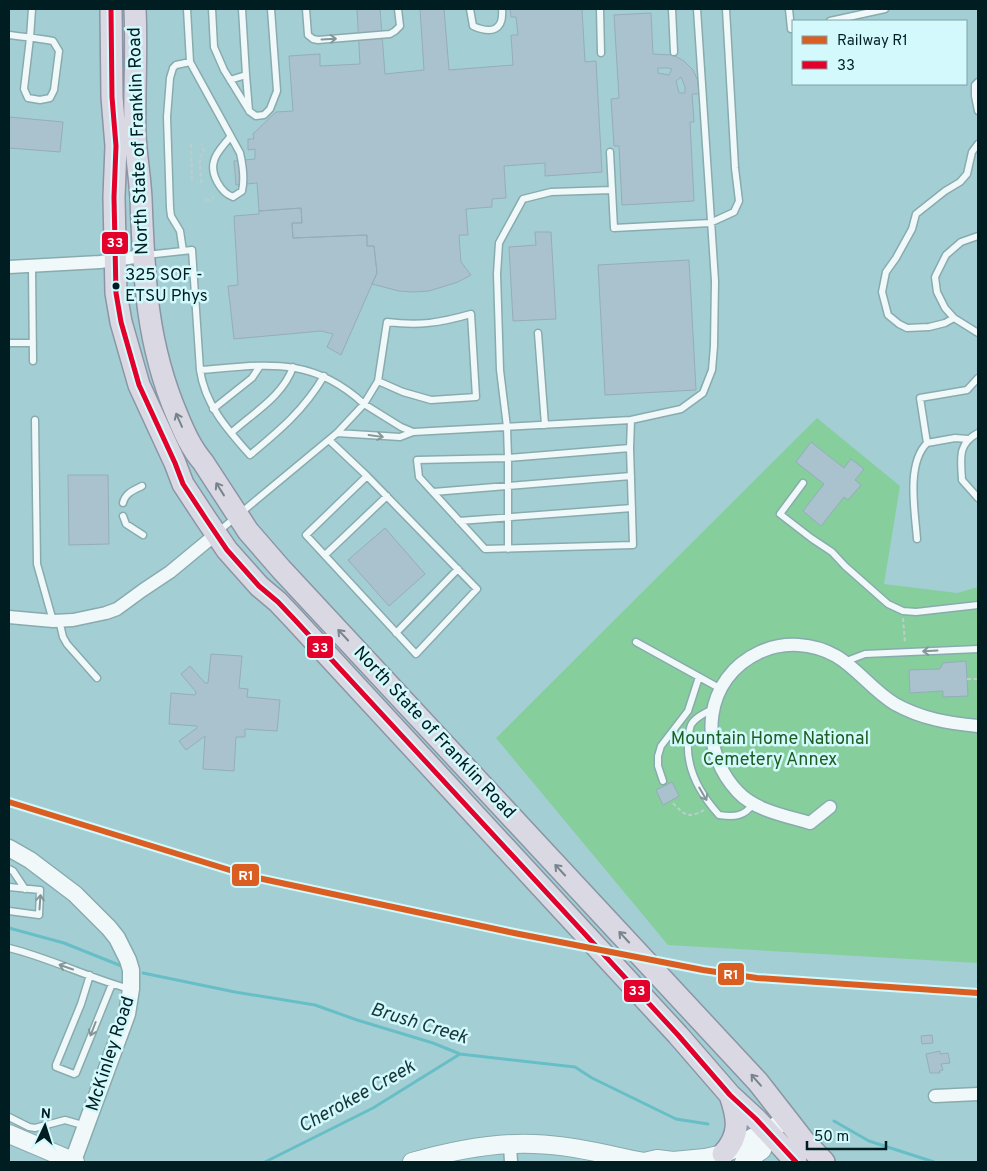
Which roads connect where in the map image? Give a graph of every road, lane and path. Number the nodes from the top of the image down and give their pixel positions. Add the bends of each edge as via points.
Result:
1 (32, 9) edge
2 (111, 9) edge
3 (135, 9) edge
4 (186, 9) edge
5 (212, 9) edge
6 (242, 9) edge
7 (271, 9) edge
8 (306, 9) edge
9 (398, 9) edge
10 (470, 9) edge
11 (502, 9) edge
12 (600, 9) edge
13 (672, 9) edge
14 (697, 9) edge
15 (726, 9) edge
16 (789, 9) edge
17 (885, 9) edge
18 (835, 20) edge
19 (792, 28) edge
20 (9, 35) edge
21 (30, 38) junction
22 (601, 52) dead end
23 (674, 52) dead end
24 (190, 62) junction
25 (246, 75) junction
26 (230, 80) junction
27 (978, 82) edge
28 (249, 111) junction
29 (978, 111) edge
30 (230, 137) junction
31 (191, 144) dead end
32 (201, 144) dead end
33 (978, 144) edge
34 (610, 152) dead end
35 (192, 164) junction
36 (199, 164) junction
37 (192, 183) dead end
38 (201, 183) dead end
39 (612, 190) junction
40 (214, 197) dead end
41 (206, 200) dead end
42 (710, 223) junction
43 (978, 236) edge
44 (183, 251) junction
45 (142, 256) junction
46 (116, 260) junction
47 (32, 266) junction
48 (9, 267) edge
49 (954, 318) junction
50 (538, 333) dead end
51 (978, 333) edge
52 (9, 343) edge
53 (32, 343) junction
54 (33, 361) dead end
55 (260, 366) junction
56 (293, 367) junction
57 (200, 370) junction
58 (324, 376) junction
59 (978, 378) edge
60 (378, 381) junction
61 (364, 404) junction
62 (214, 409) junction
63 (35, 420) dead end
64 (631, 420) junction
65 (545, 425) junction
66 (507, 426) junction
67 (413, 432) junction
68 (231, 433) junction
69 (337, 433) junction
70 (978, 433) edge
71 (968, 438) junction
72 (329, 440) junction
73 (927, 443) junction
74 (630, 448) junction
75 (508, 458) junction
76 (367, 476) junction
77 (631, 476) junction
78 (803, 483) dead end
79 (142, 486) dead end
80 (508, 486) junction
81 (433, 492) junction
82 (387, 496) junction
83 (978, 498) edge
84 (123, 503) dead end
85 (632, 508) junction
86 (124, 516) dead end
87 (238, 516) junction
88 (508, 518) junction
89 (459, 521) junction
90 (216, 534) junction
91 (143, 535) dead end
92 (918, 539) dead end
93 (508, 550) junction
94 (325, 556) junction
95 (458, 569) junction
96 (978, 605) edge
97 (903, 611) junction
98 (9, 617) edge
99 (56, 621) junction
100 (396, 632) junction
101 (636, 642) dead end
102 (978, 649) edge
103 (905, 652) junction
104 (844, 662) junction
105 (699, 677) junction
106 (97, 678) dead end
107 (967, 679) dead end
108 (978, 679) edge
109 (721, 689) junction
110 (714, 708) junction
111 (419, 717) junction
112 (978, 726) edge
113 (400, 734) junction
114 (662, 781) dead end
115 (673, 803) dead end
116 (753, 804) junction
117 (710, 806) junction
118 (830, 807) dead end
119 (9, 848) edge
120 (9, 869) edge
121 (9, 888) edge
122 (25, 889) junction
123 (9, 911) edge
124 (9, 948) edge
125 (90, 975) junction
126 (112, 984) junction
127 (131, 989) junction
128 (730, 1094) junction
129 (978, 1094) edge
130 (935, 1096) dead end
131 (9, 1117) edge
132 (786, 1119) junction
133 (47, 1125) junction
134 (87, 1126) junction
135 (768, 1132) junction
136 (9, 1134) edge
137 (510, 1145) junction
138 (40, 1148) junction
139 (723, 1154) junction
140 (600, 1158) edge
141 (421, 1161) edge
142 (793, 1161) edge
143 (74, 1162) edge
144 (511, 1162) edge
145 (645, 1162) edge
146 (744, 1162) edge
147 (824, 1162) edge

1 - 21 lane
2 - 46 highway, North State of Franklin Road
3 - 45 highway, North State of Franklin Road via 135,137
4 - 24 lane
5 - 26 lane via 214,46
6 - 25 lane
7 - 28 lane via 277,91 264,116 256,116
8 -> 9 lane via 308,35 318,40 390,34 400,26
10 - 11 lane via 473,26 484,31 497,28 502,22
12 - 22 lane
13 - 23 lane
14 - 42 lane
15 - 42 lane via 739,201 734,212
16 - 19 lane
17 - 18 lane
20 - 21 lane
21 - 21 lane via 53,41 59,51 50,98 28,98 24,89
24 - 30 lane
24 - 44 lane via 176,65 171,73 167,117 171,216 180,231
25 - 26 lane
25 - 28 lane
26 - 28 lane
27 - 29 lane via 975,96
30 - 30 lane via 214,161 215,178 233,197 242,191 244,174 240,153
31 - 35 path
32 - 36 path via 204,151
33 - 49 lane via 972,152 967,174 960,182 916,214 912,229 886,272 882,292 888,315 907,328 929,327
34 - 39 lane
35 - 36 path
35 - 37 path
36 - 38 path
39 - 42 lane via 614,228
39 - 66 lane via 551,192 523,199 499,243 500,370
40 - 41 path
42 - 64 lane via 715,281 714,346 712,370 703,393 681,409
43 - 49 lane via 961,242 946,255 935,277 937,292
44 - 45 lane
44 - 57 lane via 192,250
45 - 46 street
87 -> 45 highway, North State of Franklin Road via 194,452 171,401 151,329
46 - 47 street
46 - 90 highway, North State of Franklin Road via 116,293 121,322 139,385 183,484
47 - 48 street
47 - 53 lane
49 - 51 lane
50 - 65 lane
52 - 53 lane
53 - 54 lane
55 - 56 lane
55 - 57 lane
55 - 62 lane via 252,378
56 - 58 lane
56 - 68 lane via 280,391
57 - 62 lane
58 - 61 lane via 353,393
58 - 68 lane via 302,408 250,455
59 - 73 lane via 967,390 920,398
60 - 60 lane via 387,322 413,325 471,314 476,397 431,400
60 - 61 lane
61 - 67 lane
61 - 69 lane
62 - 68 lane
63 - 99 lane via 37,564
64 - 65 lane
64 - 74 lane
65 - 66 lane
66 - 67 lane
66 - 75 lane
69 -> 67 lane via 400,438
69 - 72 lane
70 - 71 lane
71 - 73 lane
71 - 83 lane via 961,454 962,480
72 - 76 lane
72 - 87 lane
73 - 92 lane via 920,450 915,474 914,511
74 - 75 lane
74 - 77 lane
75 - 80 lane
75 - 81 lane via 417,460 419,476
76 - 82 lane
76 - 94 lane via 306,535
77 - 80 lane
77 - 85 lane
78 - 97 lane via 780,514 832,552 888,604
79 - 84 lane via 129,492
80 - 81 lane
80 - 88 lane
81 - 89 lane
82 - 94 lane
82 - 95 lane
85 - 88 lane
85 - 93 lane via 633,544
86 - 91 lane via 126,524
87 - 90 lane
111 -> 87 highway, North State of Franklin Road via 281,569
88 - 89 lane
88 - 93 lane
89 - 93 lane via 485,549
90 - 99 street via 170,572 117,609
90 - 113 highway, North State of Franklin Road via 259,586 278,602
94 - 100 lane
95 - 100 lane
95 - 100 lane via 478,590 416,654
96 - 97 lane
97 - 103 path
98 - 99 street
99 - 106 lane via 67,644
101 - 105 lane
102 -> 103 lane
103 - 104 lane via 865,654
104 - 109 street via 819,648 784,645 743,662
104 - 112 street via 894,703 916,714 944,723
105 - 109 lane
105 - 114 lane via 688,711 661,746 658,766
107 - 108 path
109 - 110 street
110 - 116 street via 710,731 719,765 738,793
110 -> 117 lane via 691,725 687,753 701,792
111 - 113 street
132 -> 111 highway, North State of Franklin Road via 758,1082
113 - 128 highway, North State of Franklin Road
115 - 117 path via 682,813 693,815
116 - 117 lane via 748,811 735,817 719,815
116 - 118 street via 810,823
119 - 127 street, McKinley Road via 75,894 109,928 128,960
120 - 122 lane
121 - 122 lane
123 -> 122 lane via 39,915 40,890
125 -> 124 lane
125 - 126 lane
126 -> 125 lane via 76,1073 56,1067
126 - 127 lane
127 - 134 street, McKinley Road via 127,1014
128 - 135 highway, North State of Franklin Road
128 - 139 highway via 737,1128 734,1140
129 - 130 street
131 - 133 lane via 29,1127
132 - 135 main road
132 - 147 highway, North State of Franklin Road
133 - 134 lane via 66,1120
133 - 138 lane
134 - 143 street, McKinley Road
135 - 139 main road
135 - 142 highway, North State of Franklin Road
135 - 146 main road via 762,1150
136 - 138 main road
137 - 140 main road via 555,1145
137 - 141 main road via 461,1150
137 - 144 street
138 - 143 main road
139 - 145 main road
140 - 145 main road

